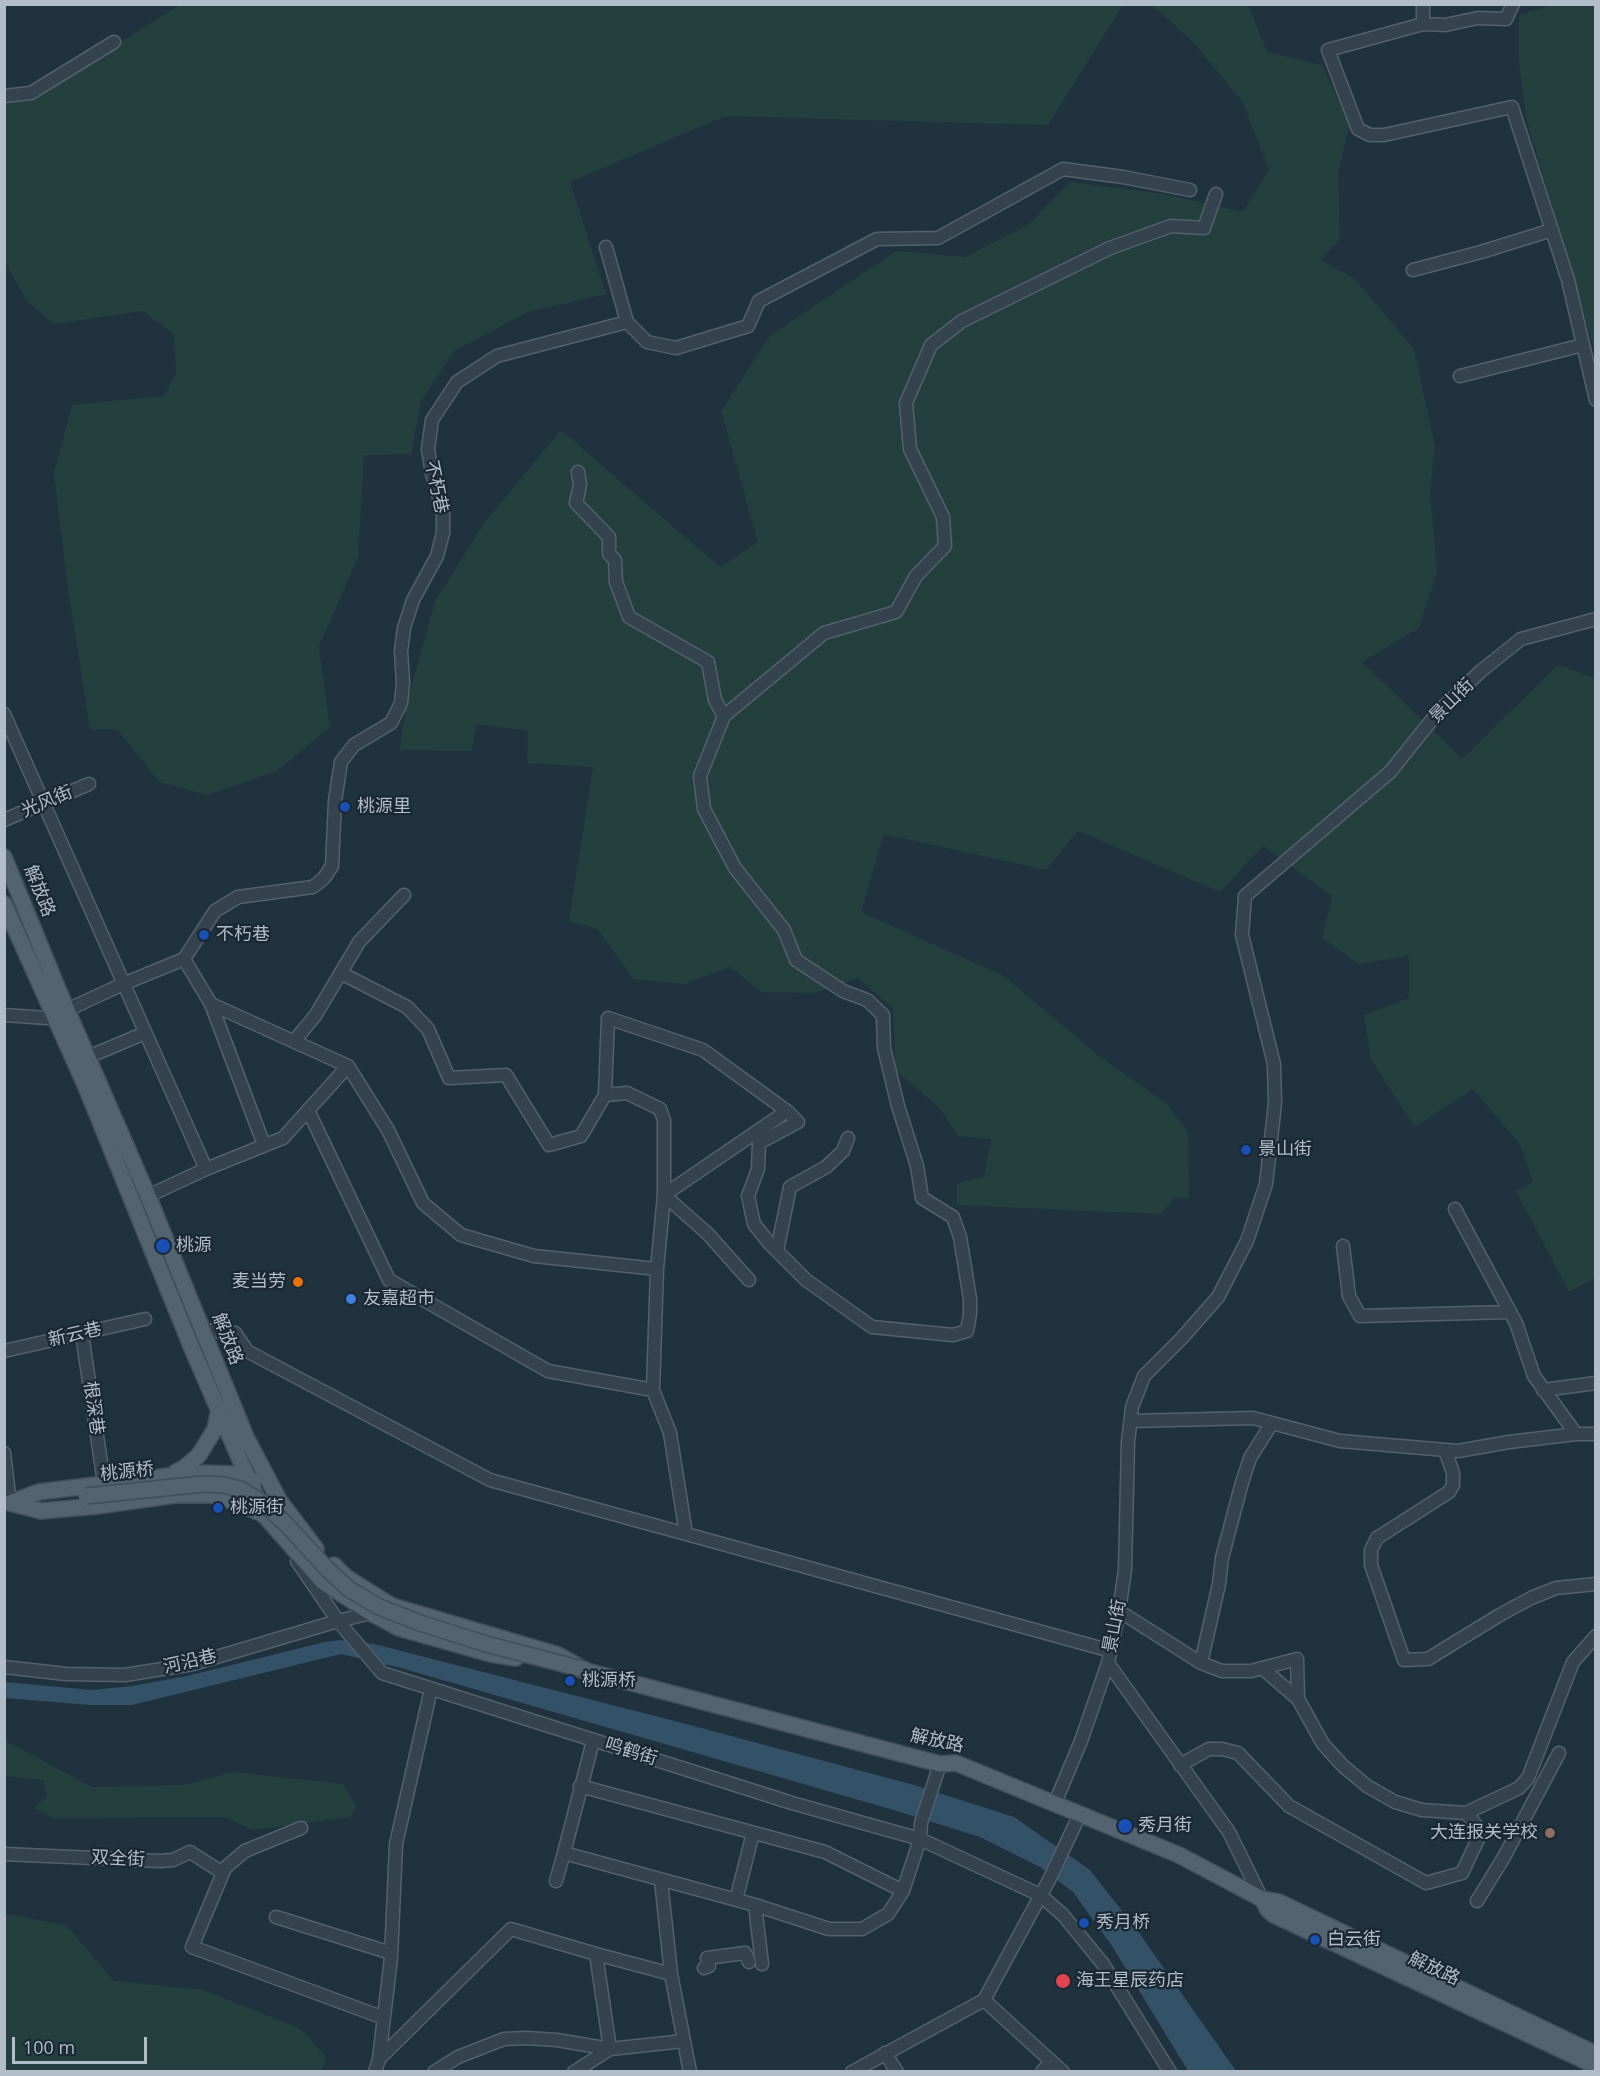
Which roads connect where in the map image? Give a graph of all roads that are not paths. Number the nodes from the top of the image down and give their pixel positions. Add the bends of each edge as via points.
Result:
1 (1423, 4) edge
2 (1513, 4) edge
3 (1423, 24) junction
4 (114, 42) dead end
5 (4, 96) edge
6 (1190, 190) dead end
7 (1216, 194) dead end
8 (1552, 230) junction
9 (606, 247) dead end
10 (1413, 270) dead end
11 (627, 322) junction
12 (1583, 345) junction
13 (1460, 376) dead end
14 (1596, 400) edge
15 (578, 472) dead end
16 (1596, 619) edge
17 (4, 714) edge
18 (724, 716) junction
19 (89, 784) dead end
20 (43, 803) junction
21 (4, 820) edge
22 (4, 857) edge
23 (404, 895) dead end
24 (4, 904) edge
25 (184, 959) junction
26 (341, 973) junction
27 (123, 984) junction
28 (211, 1004) junction
29 (60, 1012) junction
30 (4, 1015) edge
31 (145, 1034) junction
32 (294, 1041) junction
33 (88, 1057) junction
34 (348, 1066) junction
35 (605, 1095) junction
36 (308, 1110) junction
37 (787, 1111) junction
38 (848, 1138) dead end
39 (264, 1146) junction
40 (206, 1169) junction
41 (664, 1194) junction
42 (148, 1196) junction
43 (1455, 1209) dead end
44 (1343, 1246) dead end
45 (777, 1251) junction
46 (657, 1269) junction
47 (749, 1280) dead end
48 (1510, 1312) junction
49 (145, 1319) dead end
50 (202, 1330) junction
51 (82, 1334) junction
52 (4, 1351) edge
53 (1596, 1383) edge
54 (653, 1390) junction
55 (1543, 1390) junction
56 (219, 1409) junction
57 (1131, 1421) junction
58 (1272, 1423) junction
59 (1576, 1434) junction
60 (1596, 1434) edge
61 (246, 1437) junction
62 (1445, 1450) junction
63 (4, 1453) edge
64 (168, 1476) junction
65 (247, 1478) junction
66 (104, 1483) junction
67 (175, 1495) junction
68 (279, 1500) junction
69 (7, 1504) edge
70 (264, 1515) junction
71 (686, 1534) junction
72 (280, 1535) junction
73 (1596, 1584) edge
74 (1119, 1611) junction
75 (371, 1613) junction
76 (338, 1621) junction
77 (1596, 1636) edge
78 (1109, 1657) junction
79 (1201, 1663) junction
80 (4, 1667) edge
81 (1262, 1668) junction
82 (586, 1670) junction
83 (431, 1689) junction
84 (1298, 1700) junction
85 (593, 1740) junction
86 (1559, 1753) dead end
87 (940, 1764) junction
88 (1180, 1765) junction
89 (580, 1786) junction
90 (1055, 1803) junction
91 (1466, 1813) junction
92 (1080, 1814) junction
93 (301, 1828) dead end
94 (753, 1833) junction
95 (920, 1839) junction
96 (564, 1853) junction
97 (4, 1854) edge
98 (223, 1873) junction
99 (661, 1880) junction
100 (555, 1881) dead end
101 (903, 1891) junction
102 (1040, 1895) junction
103 (1262, 1899) junction
104 (736, 1900) junction
105 (1477, 1901) dead end
106 (755, 1905) junction
107 (276, 1917) dead end
108 (391, 1953) junction
109 (596, 1954) junction
110 (748, 1962) dead end
111 (762, 1964) dead end
112 (704, 1968) dead end
113 (671, 1974) junction
114 (984, 2000) junction
115 (384, 2018) junction
116 (684, 2041) junction
117 (610, 2049) junction
118 (885, 2053) junction
119 (1596, 2054) edge
120 (1051, 2061) junction
121 (377, 2066) edge
122 (1596, 2066) edge
123 (434, 2072) edge
124 (574, 2072) edge
125 (690, 2072) edge
126 (852, 2072) edge
127 (897, 2072) edge
128 (1042, 2072) edge
129 (1063, 2072) edge
130 (1170, 2072) edge

1 - 3 street
2 - 3 street via 1506,19
3 - 8 street via 1328,50 1358,129 1370,135 1384,135 1512,107
4 - 5 street via 31,93
6 - 11 street via 1062,168 938,238 877,239 759,301 748,326 675,348 647,342
7 - 18 street via 1204,228 1171,226 1110,248 962,321 931,345 906,403 910,449 943,517 945,546 916,576 896,612 825,633
8 - 10 street
8 - 12 street
9 - 11 street
11 - 25 street, 不朽巷 via 497,356 457,382 432,420 428,449 443,512 443,533 437,556 413,600 404,628 401,703 391,723 354,745 341,762 332,866 313,887 238,897 215,911
12 - 13 street
12 - 14 street
15 - 18 street via 576,503 609,537 616,582 629,617 708,662 715,700
16 - 57 street, 景山街 via 1521,639 1513,645 1439,711 1390,772 1245,896 1242,935 1274,1064 1275,1103 1266,1184 1247,1241 1218,1297 1144,1376
17 - 20 street
18 - 45 street via 700,776 704,809 735,868 784,930 796,960 843,991 867,1000 883,1015 884,1048 917,1166 922,1198 953,1217 960,1237 970,1299 967,1331 953,1335 872,1327 806,1280
19 - 20 street, 光风街
20 - 21 street, 光风街
20 - 27 street
22 - 29 main road, 解放路
23 - 26 street via 359,942
24 - 29 main road, 解放路
25 - 27 street
25 - 28 street
26 - 32 street via 315,1016
26 - 35 street via 407,1007 428,1029 449,1078 506,1075 549,1145 581,1137
27 - 29 street
27 - 31 street
28 - 32 street
28 - 39 street
29 - 30 street via 47,1018
29 - 33 main road, 解放路
29 - 56 main road, 解放路
31 - 33 street
31 - 40 street
32 - 34 street
33 - 42 main road, 解放路
34 - 36 street
34 - 46 street via 388,1130 423,1203 461,1235 534,1256
35 - 37 street via 609,1018 703,1050
35 - 41 street via 627,1093 660,1109 664,1120
36 - 39 street via 283,1138
36 - 54 street via 389,1280 548,1371
37 - 41 street
37 - 45 street via 798,1122 759,1143 758,1170 748,1196 754,1224
38 - 45 street via 843,1151 826,1167 790,1188
39 - 40 street
40 - 42 street
41 - 46 street
41 - 47 street via 708,1234
42 - 50 main road, 解放路
43 - 48 street
44 - 48 street via 1349,1296 1360,1316
46 - 54 street
48 - 55 street
49 - 51 street, 新云巷
50 - 61 main road, 解放路
50 - 71 street via 236,1333 247,1351 489,1480
51 - 52 street, 新云巷
51 - 66 street, 根深巷
53 - 55 street
54 - 71 street via 670,1433
55 - 59 street
56 - 64 main road via 215,1429 200,1455
56 - 65 main road, 解放路
57 - 58 street via 1253,1418
57 - 74 street, 景山街 via 1125,1570
58 - 62 street via 1340,1441
58 - 79 street via 1250,1458 1241,1486
59 - 60 street
59 - 62 street
61 - 65 main road via 251,1459
61 - 68 main road, 解放路
62 - 73 street via 1453,1473 1449,1492 1377,1538 1371,1550 1371,1565 1404,1660 1428,1659 1498,1616 1556,1588
63 - 69 street
64 - 65 main road via 210,1473
64 - 66 main road
65 - 67 main road via 235,1484
65 - 68 main road
65 - 70 main road, 解放路
66 - 69 main road via 39,1492
67 - 69 main road via 41,1511
67 - 70 main road via 211,1495
68 - 82 main road, 解放路 via 317,1550 346,1577 392,1606 558,1655
69 - 82 main road, 桃源桥, bridge via 202,1484 240,1489 271,1510 350,1589 379,1607 486,1644
70 - 72 main road, 解放路
71 - 78 street
72 - 75 main road, 解放路 via 323,1582
72 - 76 street, 鸣鹤街
74 - 78 street, 景山街
74 - 79 street
75 - 76 street, 河沿巷
75 - 82 main road, 解放路 via 399,1628 491,1654
76 - 80 street, 河沿巷 via 193,1664 125,1675
76 - 83 street, 鸣鹤街 via 382,1673
77 - 91 street via 1573,1662 1528,1778 1519,1788
78 - 88 street
78 - 90 street, 景山街 via 1082,1741
79 - 81 street via 1222,1671
81 - 84 street
81 - 84 street via 1297,1659
82 - 87 main road, 解放路
83 - 85 street, 鸣鹤街
83 - 108 street via 396,1844
84 - 91 street via 1323,1744 1367,1786 1413,1808
85 - 89 street
85 - 95 street, 鸣鹤街
86 - 105 street
87 - 90 main road, 解放路 via 956,1762
87 - 95 street via 921,1823
88 - 91 street via 1209,1749 1238,1753 1289,1806 1426,1883 1462,1873 1479,1837 1477,1826
88 - 103 street via 1229,1832
89 - 94 street
89 - 96 street
90 - 92 main road, 解放路
92 - 102 street
92 - 103 main road, 解放路 via 1179,1855
93 - 98 street via 245,1851
94 - 101 street via 825,1852
94 - 104 street
95 - 101 street
95 - 102 street, 鸣鹤街
96 - 99 street
96 - 100 street
97 - 98 street, 双全街 via 160,1861 190,1852
98 - 115 street via 192,1947
99 - 104 street
99 - 113 street
101 - 106 street via 888,1914 862,1929 829,1929
102 - 114 street
102 - 130 street, 鸣鹤街 via 1063,1915 1103,1964
103 - 119 main road, 解放路 via 1279,1902
103 - 122 main road, 解放路 via 1274,1915
104 - 106 street
106 - 111 street
107 - 108 street
108 - 115 street
109 - 113 street
109 - 117 street
109 - 121 street via 540,1932 511,1929
110 - 112 street via 745,1953 707,1958 709,1966
113 - 116 street
114 - 118 street
114 - 120 street
115 - 121 street
116 - 117 street
116 - 125 street
117 - 123 street via 557,2040 504,2039 458,2057
117 - 124 street
118 - 126 street
118 - 127 street
120 - 128 street
120 - 129 street

